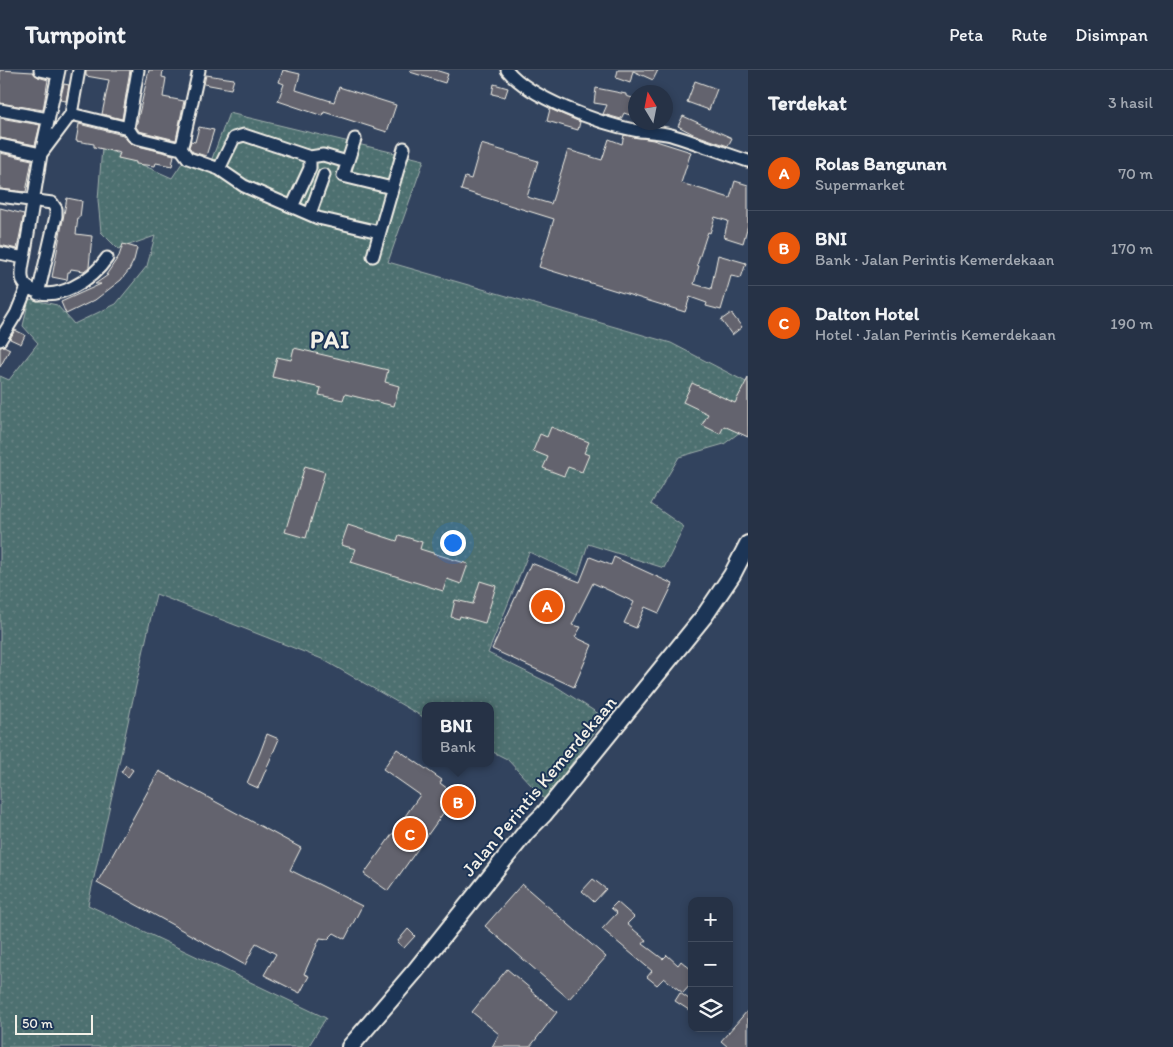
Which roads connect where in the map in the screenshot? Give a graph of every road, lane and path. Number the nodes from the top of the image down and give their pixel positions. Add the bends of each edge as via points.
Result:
1 (40, 70) edge
2 (79, 70) edge
3 (138, 70) edge
4 (199, 70) edge
5 (509, 71) edge
6 (59, 72) edge
7 (0, 110) edge
8 (71, 114) junction
9 (48, 119) junction
10 (128, 128) junction
11 (355, 139) dead end
12 (0, 145) edge
13 (180, 147) junction
14 (404, 148) dead end
15 (41, 154) junction
16 (748, 161) edge
17 (310, 162) junction
18 (347, 162) junction
19 (220, 169) junction
20 (324, 175) junction
21 (344, 176) junction
22 (392, 188) junction
23 (0, 196) edge
24 (33, 200) junction
25 (292, 207) junction
26 (310, 214) junction
27 (380, 232) junction
28 (0, 254) edge
29 (373, 256) dead end
30 (24, 258) junction
31 (107, 258) dead end
32 (27, 287) junction
33 (38, 294) junction
34 (0, 340) edge
35 (748, 544) edge
36 (350, 1047) edge

1 - 6 street
2 - 8 street
3 - 10 street
4 - 13 street
5 - 16 street via 532,92 602,121 672,136
6 - 9 street
7 - 9 street
8 - 10 street
8 - 15 street
9 - 15 street
10 - 13 street via 136,138
11 - 18 street
12 - 15 street
13 - 19 street via 188,158
14 - 22 street
15 - 24 street
17 - 18 street via 323,155
17 - 19 street via 244,135 234,138
17 - 20 street
17 - 25 street
18 - 21 street
19 - 25 street via 244,186
20 - 21 street
20 - 26 street
21 - 22 street
22 - 27 street
23 - 24 street
24 - 30 street
24 - 33 street via 52,203 56,209
25 - 26 street
26 - 27 street
27 - 29 street
28 - 30 street
30 - 32 street via 22,273
31 - 33 street via 101,268 73,288
32 - 33 street
32 - 34 street
35 - 36 highway, Jalan Perintis Kemerdekaan via 705,615

